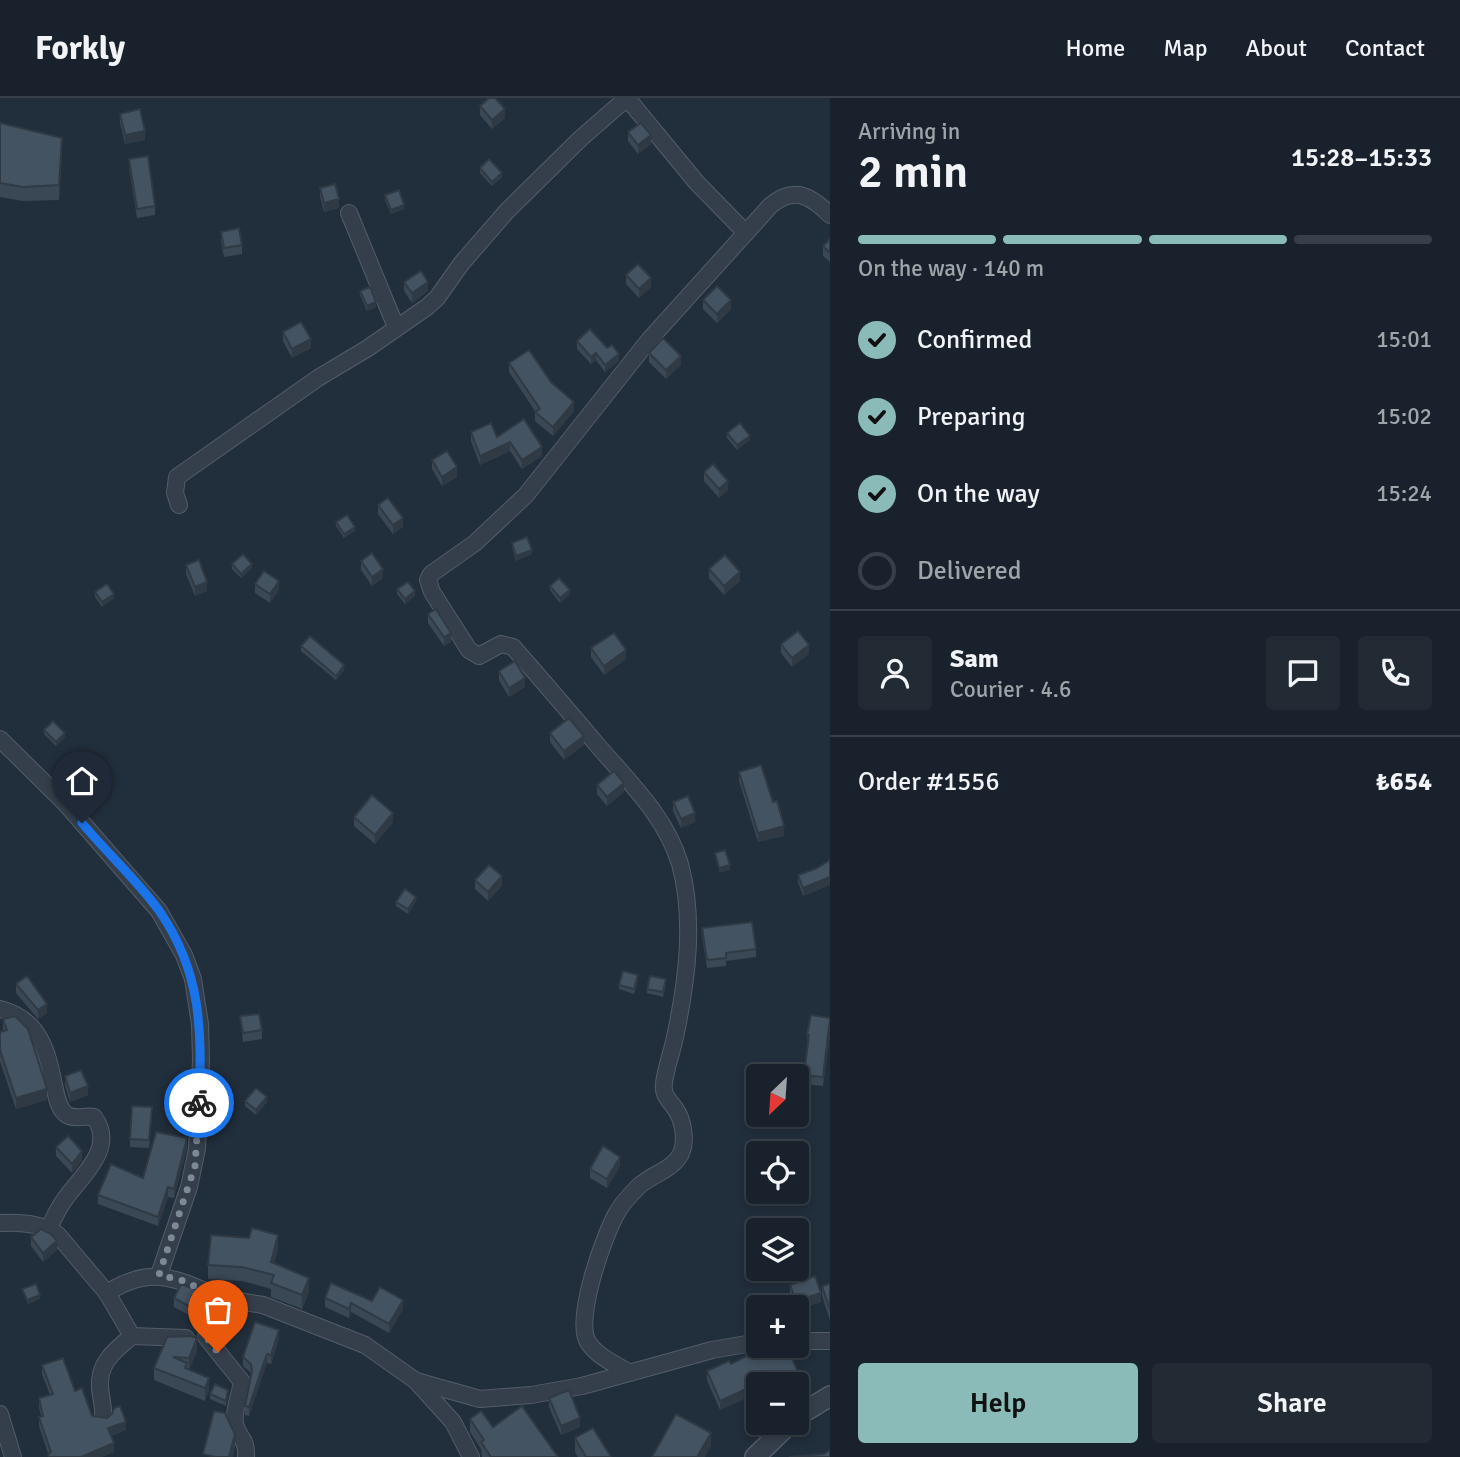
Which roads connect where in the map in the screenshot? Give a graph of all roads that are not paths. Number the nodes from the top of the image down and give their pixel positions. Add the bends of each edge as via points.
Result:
1 (627, 98) edge
2 (349, 213) dead end
3 (830, 215) edge
4 (746, 233) junction
5 (396, 327) junction
6 (179, 505) dead end
7 (0, 739) edge
8 (0, 1009) edge
9 (0, 1223) edge
10 (49, 1228) junction
11 (159, 1275) junction
12 (107, 1293) junction
13 (221, 1298) junction
14 (132, 1336) junction
15 (206, 1337) junction
16 (809, 1341) edge
17 (830, 1341) edge
18 (746, 1344) edge
19 (630, 1373) junction
20 (416, 1381) junction
21 (830, 1396) edge
22 (809, 1409) edge
23 (0, 1414) edge
24 (103, 1418) edge
25 (778, 1435) edge
26 (13, 1457) edge
27 (246, 1457) edge
28 (471, 1457) edge
29 (755, 1457) edge

1 - 4 street
1 - 5 street via 507,211 437,298
2 - 5 street
3 - 4 street via 804,196 787,195 771,205
4 - 19 street via 642,349 526,495 428,580 469,650 479,656 502,644 513,647 658,816 680,863 687,911 687,970 663,1084 667,1101 679,1114 683,1147 672,1165 641,1184 618,1210 604,1240 584,1319 589,1345
5 - 6 street via 177,477
7 - 11 street via 65,803 159,911 193,979 201,1059 195,1166
8 - 10 street via 16,1015 37,1035 50,1060 64,1114 94,1117 100,1127 102,1136 93,1166 65,1198
9 - 10 street
10 - 12 street
11 - 12 street via 125,1281
11 - 13 street
12 - 14 street
13 - 15 street
13 - 20 street via 263,1305 365,1345
14 - 15 street
14 - 24 street via 104,1363 100,1385
15 - 27 street via 242,1382 235,1416 247,1445
16 - 17 street
18 - 19 street
19 - 20 street via 531,1395 480,1399
20 - 28 street via 453,1422
21 - 22 street
23 - 26 street
25 - 29 street

